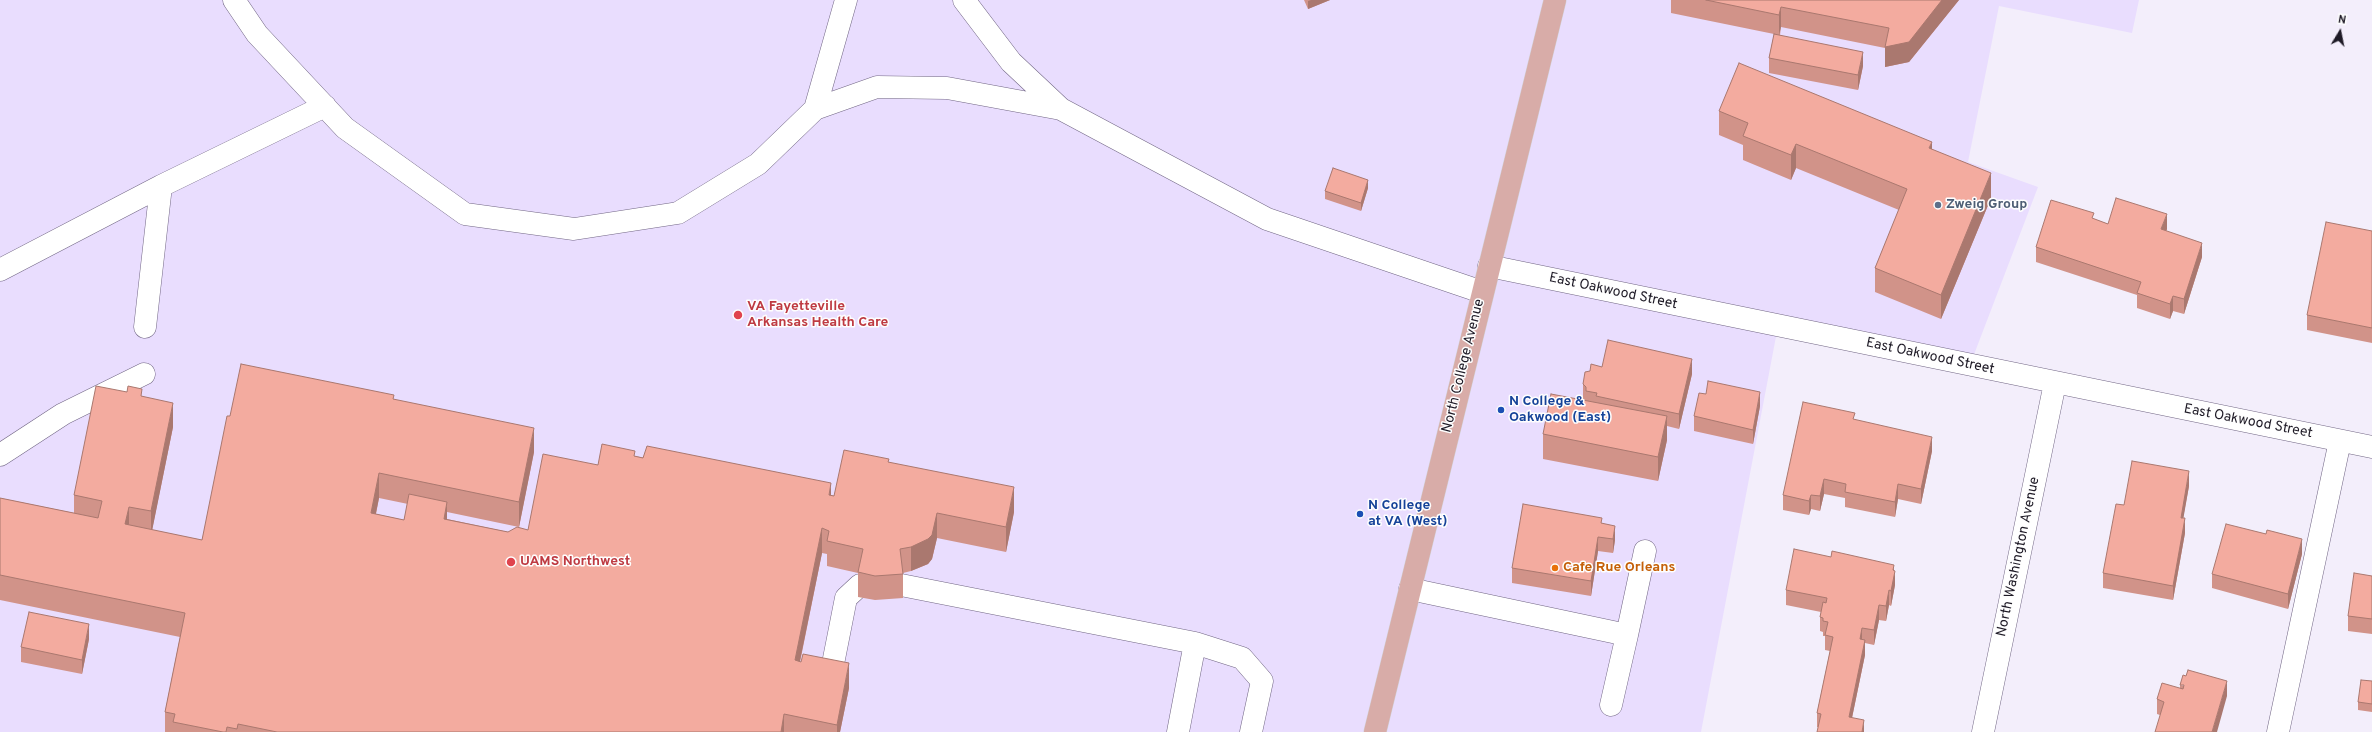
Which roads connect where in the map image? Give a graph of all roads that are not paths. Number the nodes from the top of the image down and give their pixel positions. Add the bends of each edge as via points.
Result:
1 (234, 0) edge
2 (846, 0) edge
3 (964, 0) edge
4 (1555, 0) edge
5 (325, 106) junction
6 (815, 109) junction
7 (1061, 109) junction
8 (161, 186) junction
9 (1489, 266) junction
10 (0, 270) edge
11 (1482, 292) junction
12 (145, 327) dead end
13 (144, 374) dead end
14 (2056, 383) junction
15 (2340, 441) junction
16 (2372, 447) edge
17 (0, 455) edge
18 (1645, 551) dead end
19 (860, 584) edge
20 (901, 585) edge
21 (1410, 589) junction
22 (1627, 635) junction
23 (1195, 643) junction
24 (829, 684) edge
25 (1611, 705) dead end
26 (1178, 732) edge
27 (1251, 732) edge
28 (1374, 732) edge
29 (1984, 732) edge
30 (2278, 732) edge

1 - 5 street via 257,34
2 - 6 street
3 - 7 street via 1011,62
4 - 9 main road, North College Avenue
5 - 6 street via 345,128 465,214 574,229 678,213 758,164
5 - 8 street
6 - 7 street via 877,87 947,88
7 - 11 street via 1267,219
8 - 10 street
8 - 12 street
9 - 11 main road, North College Avenue
9 - 14 street, East Oakwood Street
11 - 21 main road, North College Avenue
13 - 17 street via 64,414
14 - 15 street, East Oakwood Street
14 - 29 street, North Washington Avenue
15 - 16 street, East Oakwood Street
15 - 30 street
18 - 22 street
19 - 24 street via 846,598
20 - 23 street
21 - 22 street
21 - 28 main road, North College Avenue
22 - 25 street
23 - 26 street
23 - 27 street via 1242,658 1262,681

